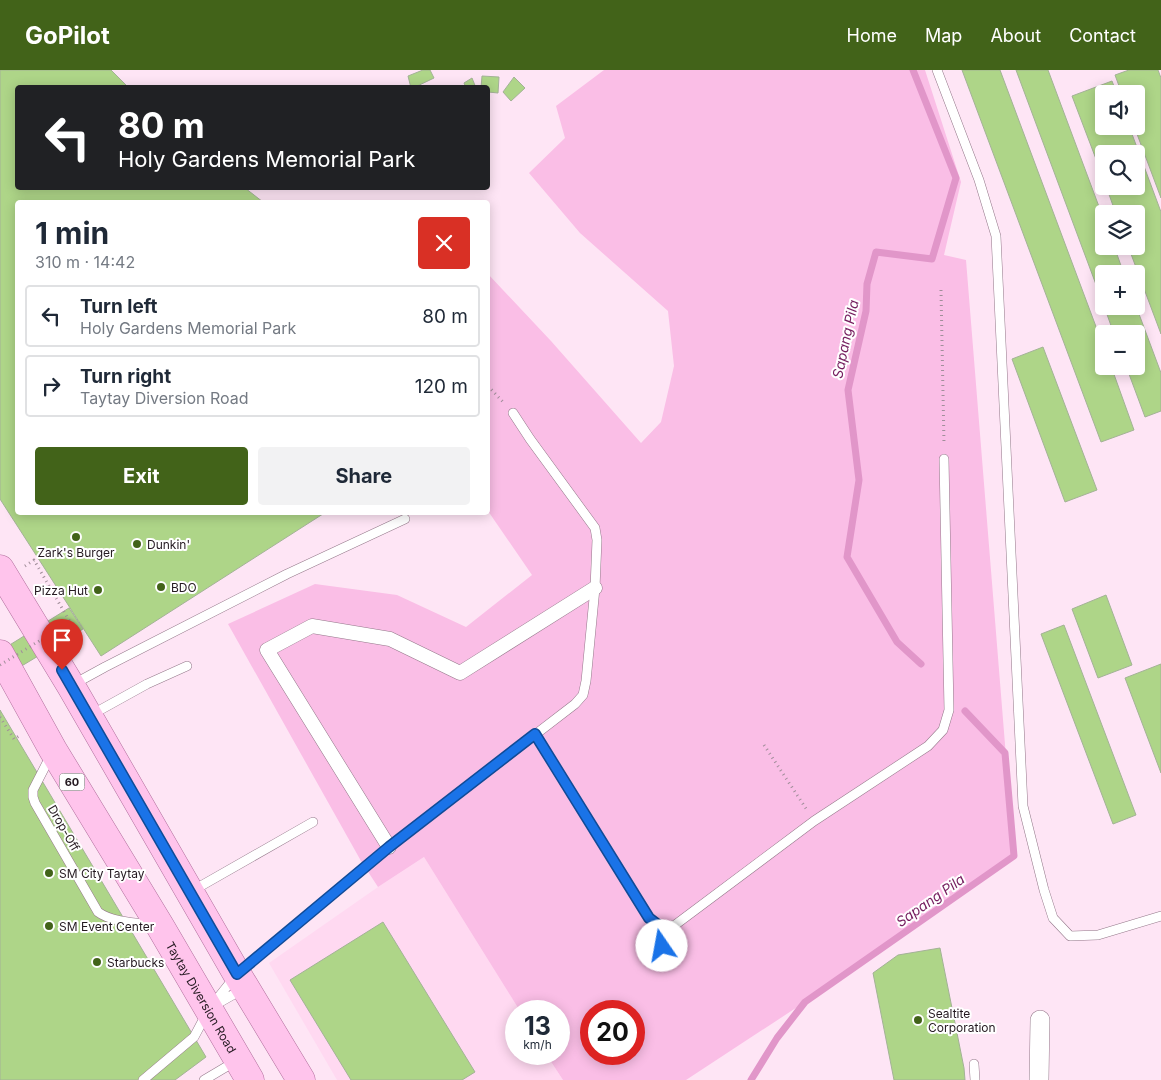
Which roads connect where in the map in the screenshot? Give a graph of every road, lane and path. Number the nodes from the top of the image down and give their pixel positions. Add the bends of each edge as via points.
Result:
1 (937, 70) edge
2 (941, 290) dead end
3 (490, 388) edge
4 (513, 413) joint
5 (944, 459) joint
6 (405, 519) dead end
7 (34, 560) dead end
8 (0, 569) edge
9 (595, 588) junction
10 (2, 664) edge
11 (187, 666) dead end
12 (71, 686) junction
13 (0, 717) edge
14 (89, 717) junction
15 (535, 734) junction
16 (14, 739) dead end
17 (764, 745) dead end
18 (53, 750) junction
19 (814, 821) junction
20 (313, 822) dead end
21 (389, 847) junction
22 (189, 892) junction
23 (1161, 916) edge
24 (160, 926) junction
25 (662, 928) junction
26 (662, 965) dead end
27 (241, 981) junction
28 (209, 1009) junction
29 (1040, 1020) dead end
30 (974, 1064) dead end
31 (244, 1070) edge
32 (143, 1080) edge
33 (204, 1080) edge
34 (301, 1080) edge
35 (975, 1080) edge
36 (1039, 1080) edge

1 - 23 lane via 979,180 996,236 1023,806 1044,890 1053,918 1070,936 1098,935
2 - 5 path
3 - 4 path
4 - 9 lane via 595,528
5 - 19 lane via 949,710 943,730 928,746
6 - 12 lane via 287,574
7 - 10 path, bridge via 70,622
8 - 12 main road
9 - 15 lane via 583,695
9 - 21 street via 460,673 390,640 312,626 267,650
10 - 18 main road, Taytay Diversion Road / 60
11 - 14 lane
12 - 14 main road
13 - 16 path
14 - 22 main road
15 - 21 lane
15 - 25 lane via 649,918
17 - 19 path
18 - 24 main road, Taytay Diversion Road / 60
18 - 24 lane, Drop-Off via 33,790 33,797 98,912 104,917
19 - 25 lane via 675,925
20 - 22 lane
21 - 27 lane
22 - 27 main road
24 - 28 main road, Taytay Diversion Road / 60
25 - 26 lane
27 - 28 lane
27 - 28 lane
27 - 34 main road
28 - 31 main road, Taytay Diversion Road / 60
28 - 32 lane via 194,1037
29 - 36 street
30 - 35 lane
31 - 33 lane

